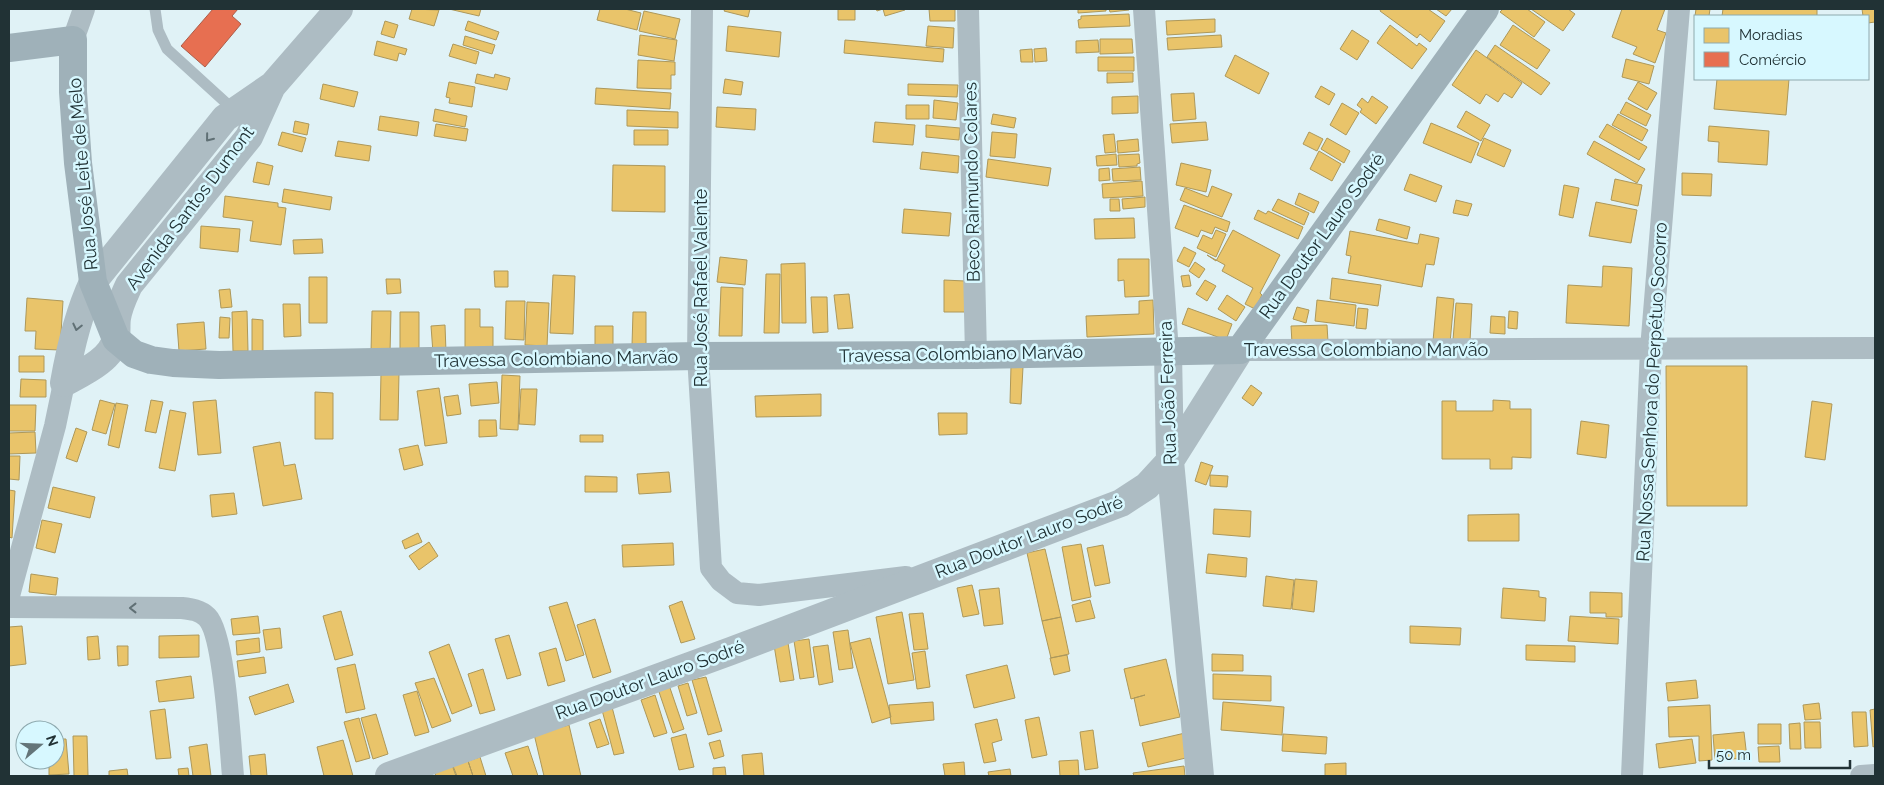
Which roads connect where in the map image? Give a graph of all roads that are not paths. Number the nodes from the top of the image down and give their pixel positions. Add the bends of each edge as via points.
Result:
1 (84, 9) edge
2 (155, 9) edge
3 (339, 9) edge
4 (702, 9) edge
5 (968, 9) edge
6 (1144, 9) edge
7 (1485, 9) edge
8 (1679, 9) edge
9 (73, 40) junction
10 (9, 48) edge
11 (273, 85) junction
12 (235, 112) junction
13 (92, 282) junction
14 (116, 339) junction
15 (1875, 348) edge
16 (1651, 349) junction
17 (1240, 350) junction
18 (1168, 352) junction
19 (976, 355) junction
20 (698, 356) junction
21 (64, 383) junction
22 (1170, 461) junction
23 (934, 574) junction
24 (9, 596) edge
25 (9, 607) edge
26 (1875, 775) edge
27 (233, 776) edge
28 (388, 776) edge
29 (1200, 776) edge
30 (1632, 776) edge
31 (1861, 776) edge

1 - 9 street, Rua José Leite de Melo
2 - 12 lane via 158,30 167,49
3 - 11 street, Avenida Santos Dumont
4 - 20 street, Rua José Rafael Valente
5 - 19 street, Beco Raimundo Colares
6 - 18 street, Rua João Ferreira
7 - 17 main road, Rua Doutor Lauro Sodré
8 - 16 street, Rua Nossa Senhora do Perpétuo Socorro
9 - 10 main road
9 - 13 main road, Rua José Leite de Melo via 78,164
11 - 12 street, Avenida Santos Dumont
11 - 14 street, Avenida Santos Dumont via 249,137 129,285 120,302
12 -> 13 street, Avenida Santos Dumont via 225,118
13 - 14 main road, Travessa Colombiano Marvão
13 -> 21 street, Avenida Santos Dumont via 83,304
14 - 20 main road, Travessa Colombiano Marvão via 134,354 151,360 203,365
14 - 21 street via 100,360
15 - 16 street, Travessa Colombiano Marvão
16 - 17 street, Travessa Colombiano Marvão
16 - 30 street, Rua Nossa Senhora do Perpétuo Socorro
17 - 18 main road, Travessa Colombiano Marvão
17 - 22 street, Rua Doutor Lauro Sodré
18 - 19 main road, Travessa Colombiano Marvão
18 - 22 street, Rua João Ferreira
19 - 20 main road, Travessa Colombiano Marvão
20 - 23 street, Rua José Rafael Valente via 711,568 721,581 737,593 758,595
21 - 24 street
22 - 23 street, Rua Doutor Lauro Sodré via 1147,486 1121,503
22 - 29 street, Rua João Ferreira
23 - 28 street, Rua Doutor Lauro Sodré
27 -> 25 street via 221,661 215,630 207,617 182,608
26 - 31 street

